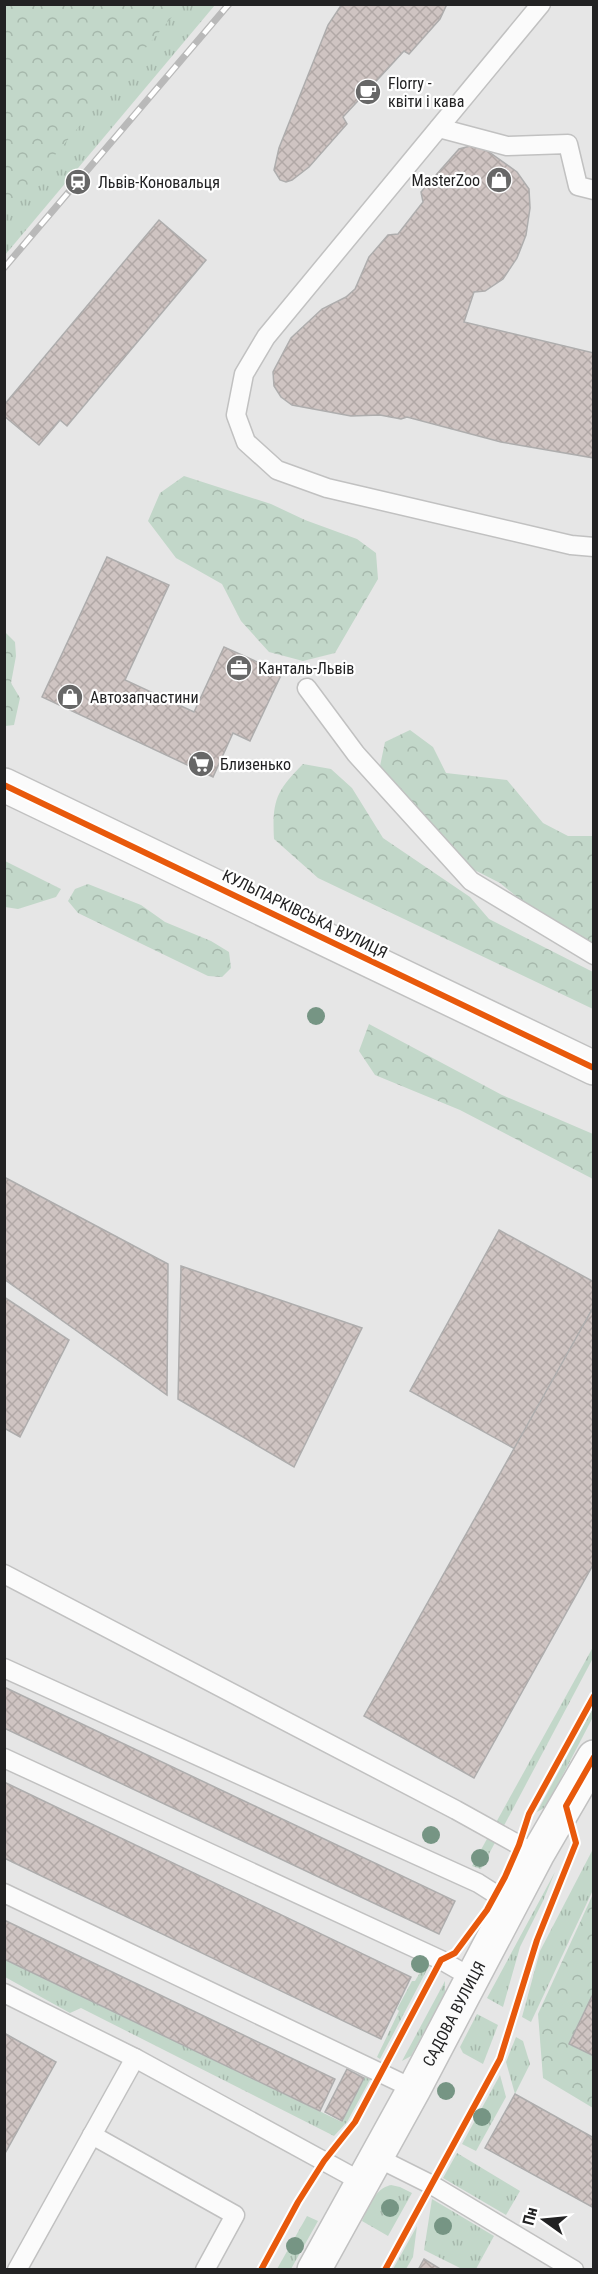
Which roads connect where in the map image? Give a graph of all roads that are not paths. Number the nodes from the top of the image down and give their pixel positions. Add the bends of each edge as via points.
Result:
1 (541, 4) edge
2 (439, 128) junction
3 (594, 190) edge
4 (594, 547) edge
5 (307, 688) dead end
6 (4, 785) edge
7 (594, 956) edge
8 (594, 1068) edge
9 (4, 1574) edge
10 (4, 1668) edge
11 (594, 1756) edge
12 (4, 1758) edge
13 (537, 1855) junction
14 (4, 1893) edge
15 (511, 1904) junction
16 (474, 1979) junction
17 (4, 1993) edge
18 (135, 2058) junction
19 (414, 2089) junction
20 (92, 2135) junction
21 (369, 2170) junction
22 (17, 2270) edge
23 (205, 2270) edge
24 (314, 2270) edge
25 (574, 2270) edge

1 - 2 lane
2 - 3 lane via 507,146 568,144 578,186
2 - 4 lane via 266,337 244,374 237,415 246,442 277,470 327,488
5 - 7 lane via 356,754 471,881
6 - 8 main road, КУЛЬПАРКІВСЬКА ВУЛИЦЯ
9 - 13 lane
10 - 15 lane via 478,1883
11 - 13 main road, САДОВА ВУЛИЦЯ
12 - 16 lane via 441,1960
13 - 15 main road, САДОВА ВУЛИЦЯ
14 - 19 lane
15 - 16 main road, САДОВА ВУЛИЦЯ
16 - 19 main road, САДОВА ВУЛИЦЯ
17 - 18 lane
18 - 20 lane
18 - 21 lane
19 - 21 main road, САДОВА ВУЛИЦЯ
20 - 22 lane
20 - 23 lane via 235,2215
21 - 24 main road, САДОВА ВУЛИЦЯ
21 - 25 lane via 432,2186

